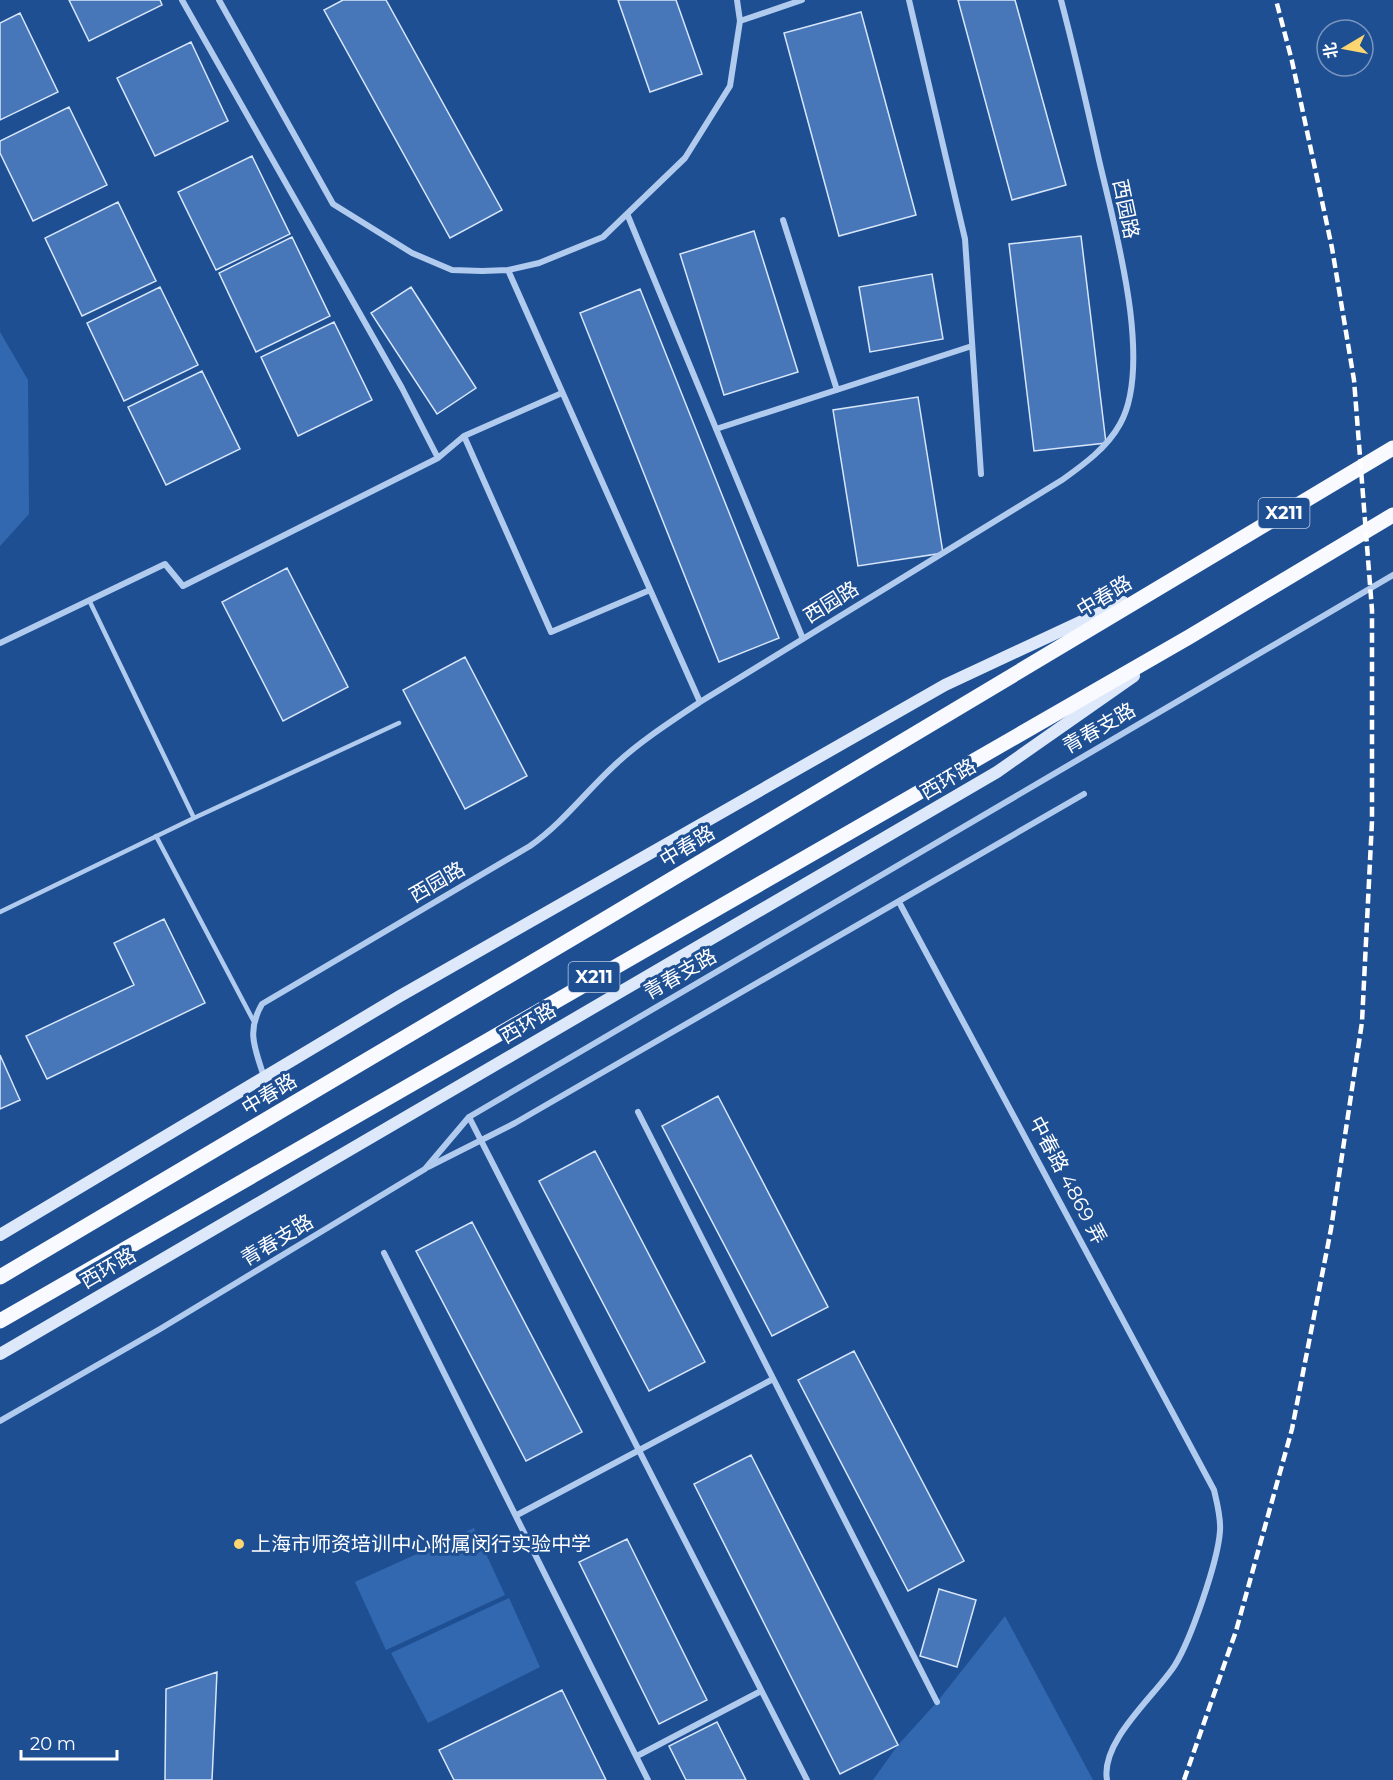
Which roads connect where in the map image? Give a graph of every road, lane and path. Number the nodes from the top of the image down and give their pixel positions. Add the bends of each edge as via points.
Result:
1 (182, 0) edge
2 (219, 0) edge
3 (737, 0) edge
4 (802, 0) edge
5 (909, 0) edge
6 (1061, 0) edge
7 (740, 21) junction
8 (628, 216) junction
9 (783, 220) dead end
10 (508, 270) junction
11 (972, 346) junction
12 (837, 390) junction
13 (562, 393) junction
14 (716, 429) junction
15 (464, 436) junction
16 (1393, 448) edge
17 (438, 458) junction
18 (981, 474) dead end
19 (1393, 515) edge
20 (1393, 575) edge
21 (1176, 578) junction
22 (650, 590) junction
23 (89, 600) junction
24 (1189, 637) junction
25 (803, 639) junction
26 (0, 643) edge
27 (700, 702) junction
28 (399, 723) dead end
29 (1084, 794) dead end
30 (194, 818) junction
31 (156, 836) junction
32 (899, 902) junction
33 (0, 912) edge
34 (253, 1020) junction
35 (264, 1077) junction
36 (638, 1112) dead end
37 (469, 1117) junction
38 (481, 1141) junction
39 (425, 1169) junction
40 (0, 1235) edge
41 (384, 1253) dead end
42 (0, 1277) edge
43 (0, 1321) edge
44 (0, 1354) edge
45 (773, 1379) junction
46 (0, 1421) edge
47 (639, 1450) junction
48 (517, 1515) junction
49 (761, 1690) junction
50 (938, 1702) dead end
51 (636, 1756) junction
52 (648, 1780) edge
53 (807, 1780) edge
54 (1107, 1780) edge

1 - 17 street
2 - 10 street via 333,204 412,253 452,270
3 - 7 street
4 - 7 street
5 - 11 street via 965,239
6 - 25 street, 西园路 via 1131,317 1129,400 1120,424 1089,461 1062,480
7 - 8 street via 730,86 713,116 685,158
8 - 10 street via 603,237 539,263
8 - 14 street
9 - 12 street
10 - 13 street
11 - 12 street
11 - 18 street
12 - 14 street
13 - 15 street
13 - 22 street
14 - 25 street
15 - 17 street
15 - 22 street via 551,632
16 - 21 main road, 中春路 / X211
17 - 23 street via 183,586 165,564
19 - 24 main road, X211
20 - 37 street, 青春支路
21 - 35 main road via 945,685
21 - 42 main road, 中春路 / X211
22 - 27 street
23 - 26 street
23 - 30 lane
24 - 43 main road, X211
24 - 44 main road, 西环路 via 997,772
25 - 27 street, 西园路
27 - 34 street, 西园路 via 618,761 561,822 530,846 262,1004
28 - 30 lane
29 - 32 street
30 - 31 lane
31 - 33 lane
31 - 34 lane
32 - 38 street
32 - 54 street, 中春路 4869 弄 via 1208,1474 1219,1509 1217,1550 1186,1645 1131,1719 1108,1758
34 - 35 street via 253,1045
35 - 40 main road
36 - 45 street
37 - 38 street
37 - 39 street, 青春支路
38 - 39 street
38 - 47 street
39 - 46 street, 青春支路
41 - 48 street
45 - 47 street
45 - 50 street
47 - 48 street
47 - 49 street
48 - 51 street
49 - 51 street
49 - 53 street
51 - 52 street

